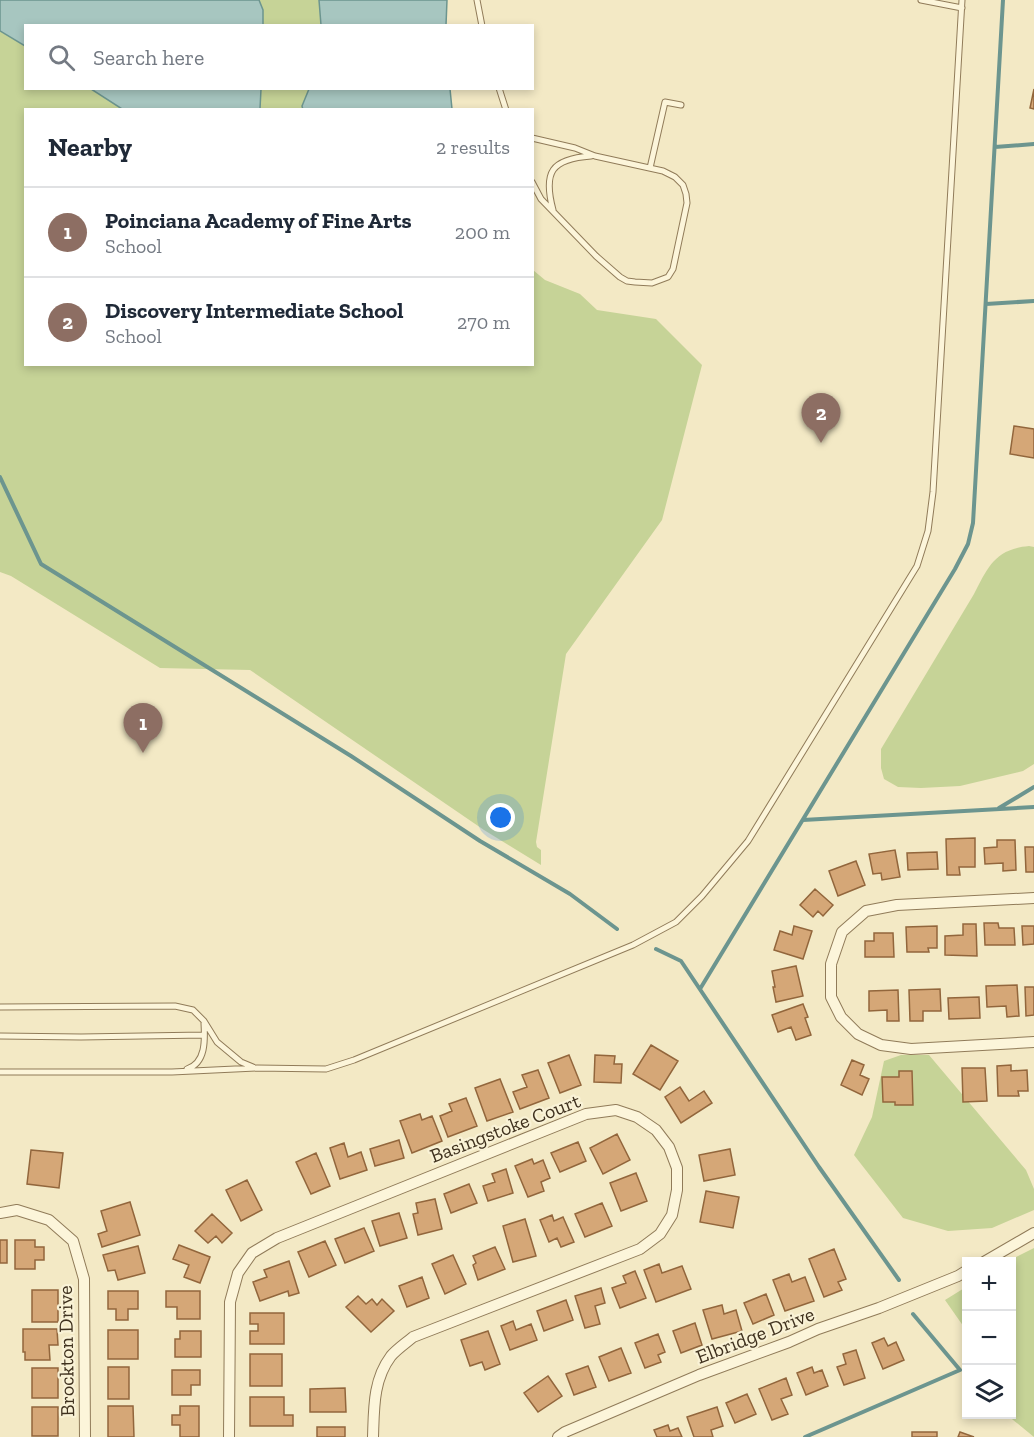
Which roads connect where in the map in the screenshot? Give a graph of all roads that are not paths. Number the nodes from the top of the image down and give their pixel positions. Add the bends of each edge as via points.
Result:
1 (477, 0) edge
2 (921, 0) edge
3 (962, 0) edge
4 (962, 8) junction
5 (482, 24) edge
6 (500, 90) edge
7 (681, 105) dead end
8 (505, 108) edge
9 (534, 138) edge
10 (595, 156) junction
11 (650, 168) junction
12 (534, 186) edge
13 (554, 212) junction
14 (1034, 898) edge
15 (0, 1007) edge
16 (204, 1021) junction
17 (204, 1035) junction
18 (0, 1036) edge
19 (1034, 1042) edge
20 (257, 1068) junction
21 (0, 1072) edge
22 (172, 1072) junction
23 (0, 1213) edge
24 (1034, 1233) edge
25 (993, 1257) edge
26 (962, 1274) edge
27 (85, 1437) edge
28 (229, 1437) edge
29 (373, 1437) edge
30 (558, 1437) edge

1 - 5 lane
2 - 4 lane
3 - 4 lane
4 - 20 lane via 928,531 917,566 748,841 676,922 633,945 354,1060 326,1069
6 - 8 lane
7 - 11 lane via 665,102
9 - 10 lane
10 - 11 lane
10 - 13 lane via 564,160 554,169 548,189
11 - 13 lane via 675,177 686,194 674,269 668,277 645,283 627,281 596,256
12 - 13 lane
14 - 19 street via 897,905 866,911 842,933 831,964 831,997 841,1017 858,1034 881,1045 911,1049
15 - 16 lane via 175,1006 193,1010
16 - 17 lane
16 - 20 lane via 217,1042 241,1062
17 - 18 lane
17 - 22 lane via 202,1056 191,1068
20 - 22 lane
21 - 22 lane
23 - 27 street, Brockton Drive via 17,1210 49,1220 73,1241 84,1279
24 - 25 street
26 - 30 street, Elbridge Drive via 699,1375
28 - 29 street, Basingstoke Court via 230,1302 238,1273 252,1253 277,1238 586,1114 616,1110 637,1117 656,1130 669,1147 677,1168 672,1215 660,1234 640,1249 413,1338 392,1354 378,1380

